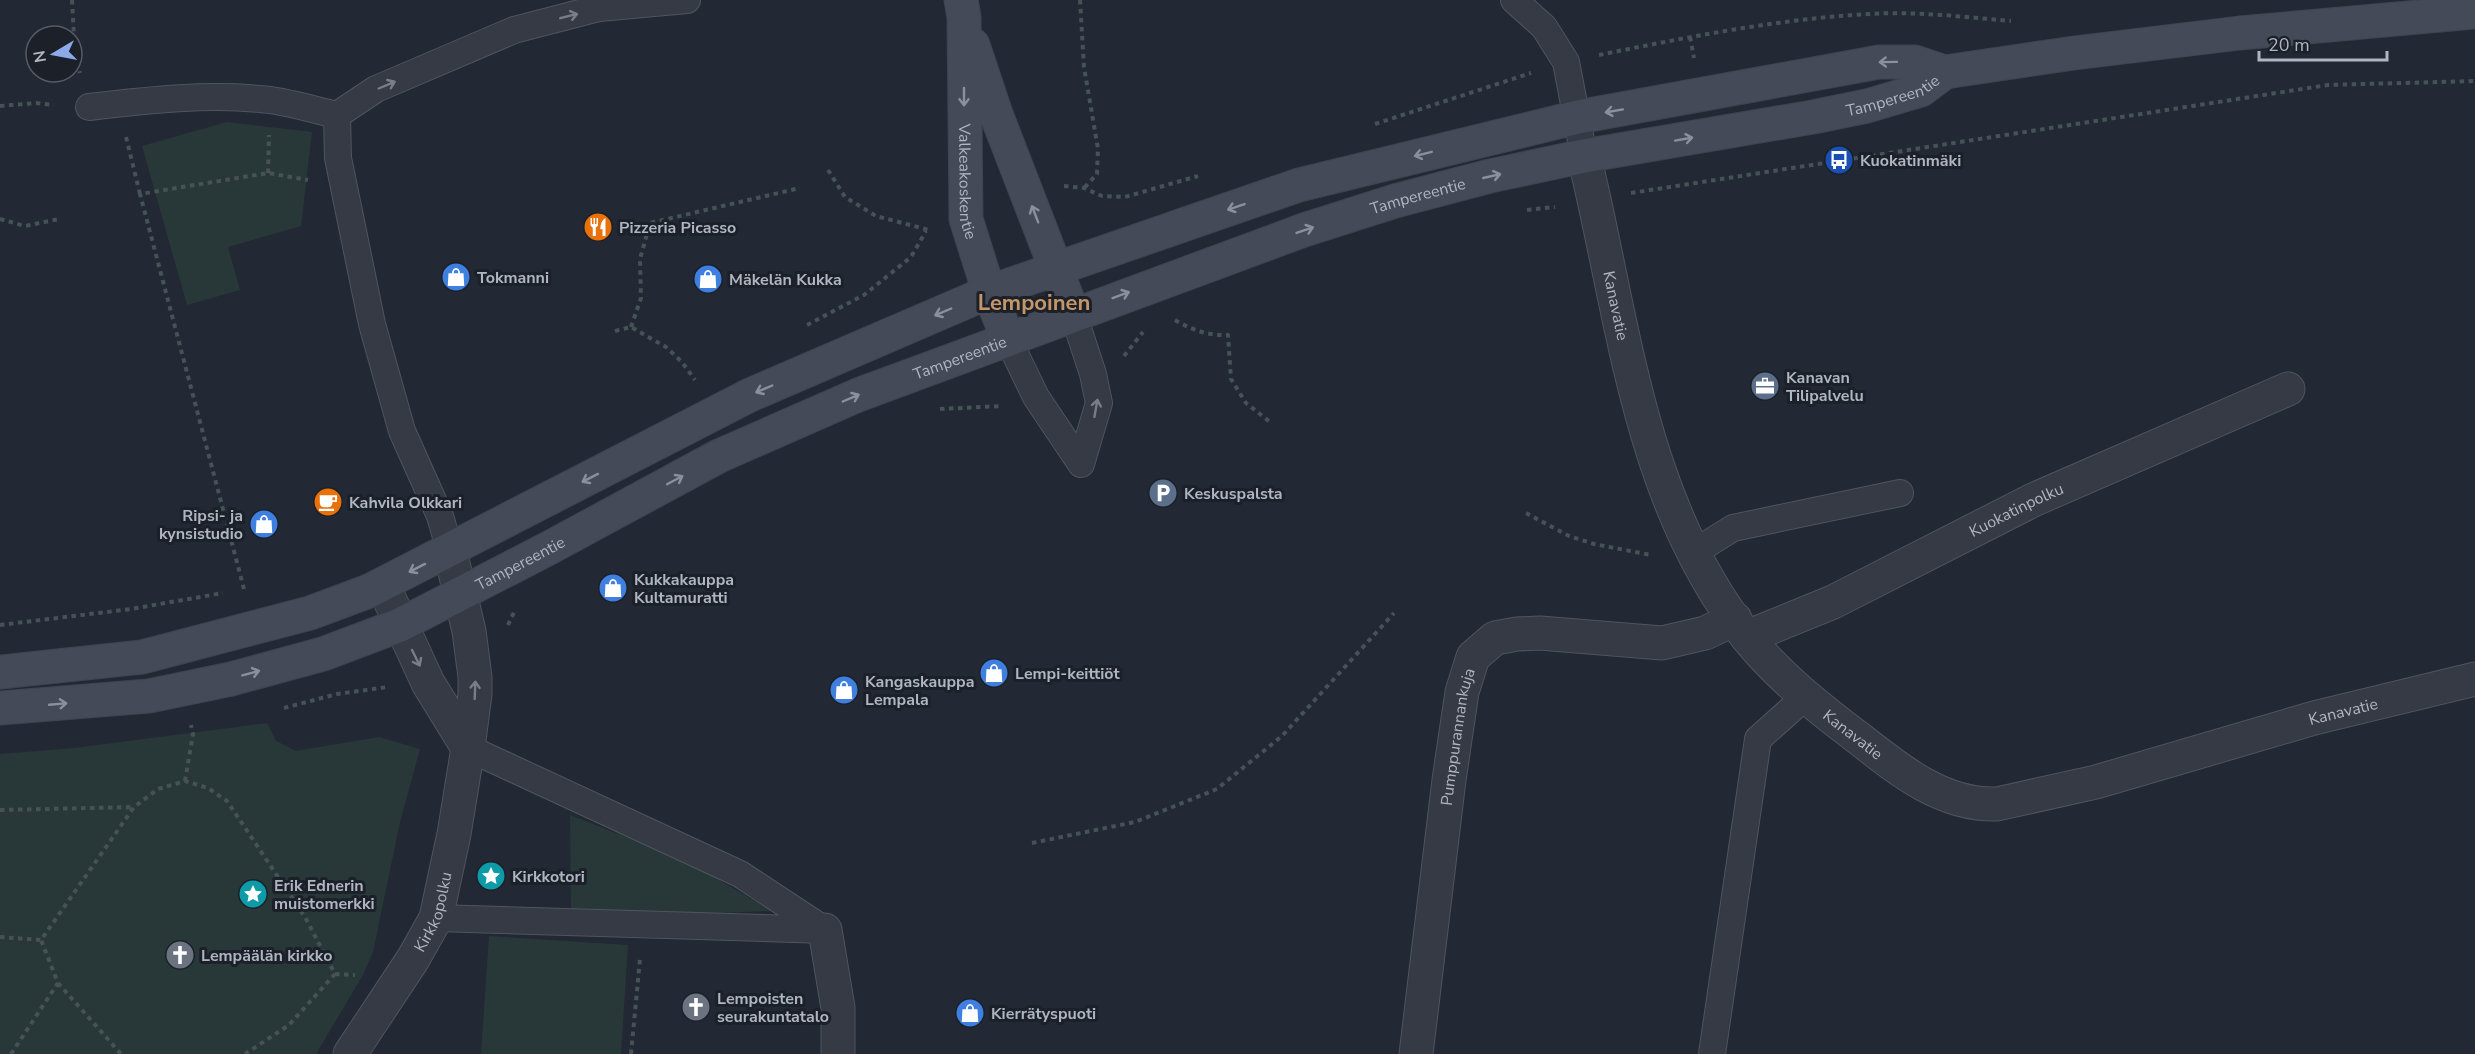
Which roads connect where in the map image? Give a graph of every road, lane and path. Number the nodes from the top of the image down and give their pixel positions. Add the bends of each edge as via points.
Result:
1 (72, 0) edge
2 (687, 0) edge
3 (1080, 0) edge
4 (1515, 0) edge
5 (962, 9) edge
6 (2475, 12) edge
7 (2017, 21) dead end
8 (1566, 62) junction
9 (1945, 72) junction
10 (2475, 81) edge
11 (118, 104) junction
12 (0, 106) edge
13 (90, 107) junction
14 (337, 115) junction
15 (1578, 117) junction
16 (1367, 126) dead end
17 (1584, 156) junction
18 (828, 170) dead end
19 (1202, 175) dead end
20 (344, 187) junction
21 (800, 188) dead end
22 (1084, 188) junction
23 (140, 194) junction
24 (1029, 197) junction
25 (1595, 198) junction
26 (1525, 211) dead end
27 (0, 219) edge
28 (59, 219) dead end
29 (966, 219) junction
30 (1056, 268) junction
31 (989, 292) junction
32 (1073, 313) junction
33 (1173, 319) dead end
34 (1148, 325) dead end
35 (631, 327) junction
36 (615, 331) dead end
37 (1008, 339) junction
38 (1093, 374) junction
39 (697, 384) dead end
40 (2288, 389) dead end
41 (1036, 397) junction
42 (934, 410) dead end
43 (1270, 422) dead end
44 (1900, 492) dead end
45 (1526, 513) dead end
46 (450, 551) junction
47 (1693, 553) junction
48 (1659, 556) dead end
49 (383, 585) junction
50 (255, 586) dead end
51 (244, 589) junction
52 (461, 595) junction
53 (1394, 613) dead end
54 (0, 625) edge
55 (400, 625) junction
56 (1741, 628) junction
57 (0, 672) edge
58 (2475, 679) edge
59 (1804, 697) junction
60 (0, 708) edge
61 (191, 723) dead end
62 (468, 748) junction
63 (185, 781) junction
64 (134, 807) junction
65 (0, 810) edge
66 (1032, 843) dead end
67 (436, 918) junction
68 (642, 926) junction
69 (825, 930) junction
70 (0, 937) edge
71 (41, 940) junction
72 (335, 974) junction
73 (363, 975) dead end
74 (58, 984) junction
75 (11, 1054) edge
76 (121, 1054) edge
77 (245, 1054) edge
78 (350, 1054) edge
79 (631, 1054) edge
80 (838, 1054) edge
81 (1416, 1054) edge
82 (1712, 1054) edge

1 - 13 path via 75,56
14 -> 2 lane via 376,89 514,30 599,8
3 - 22 path via 1084,67 1098,149 1097,174
4 - 8 lane via 1544,27
5 - 24 main road, Valkeakoskentie via 996,114
5 -> 29 main road, Valkeakoskentie
6 - 9 main road, Tampereentie via 2216,36
7 - 8 path via 1916,13 1869,14 1753,26
8 - 15 lane
8 - 16 path
9 -> 15 main road, Tampereentie via 1915,62 1879,62
17 -> 9 main road, Tampereentie via 1867,106 1921,90
10 - 25 path via 2328,85
11 - 13 lane
11 - 14 lane via 240,98
11 - 23 path
12 - 13 path
14 - 20 lane via 338,158
15 - 17 lane
15 -> 30 main road, Tampereentie via 1299,185
17 - 25 street, Kanavatie
32 -> 17 main road, Tampereentie via 1395,201
18 - 29 path via 845,197 876,216 926,231
19 - 22 path via 1125,197 1102,196
20 - 23 path via 268,173
20 - 46 lane via 372,324 402,430 441,516
21 - 35 path via 650,223 640,259 641,298
22 - 24 path via 1064,185
23 - 51 path
30 -> 24 main road, Valkeakoskentie
25 - 26 path
25 - 47 street, Kanavatie via 1628,360 1652,449
27 - 28 path via 26,226
29 - 31 main road, Valkeakoskentie
30 - 31 main road, Tampereentie
30 - 32 main road, Valkeakoskentie
31 - 37 main road, Valkeakoskentie
31 -> 46 main road, Tampereentie via 750,395
32 - 37 main road, Tampereentie
32 - 38 lane
33 - 43 path via 1190,329 1228,335 1231,379 1246,403
34 - 38 path via 1116,365
35 - 36 path
35 - 39 path via 666,347
37 - 41 lane
52 -> 37 main road, Tampereentie via 720,456 858,395
41 -> 38 lane via 1080,464 1099,403
40 - 56 street, Kuokatinpolku via 2033,500 1833,602
41 - 42 path via 1010,405
44 - 47 lane via 1733,528
45 - 48 path via 1569,536
46 -> 49 main road, Tampereentie
46 - 52 street, Kirkkopolku
47 - 56 street, Kanavatie
49 - 55 street
49 - 57 main road, Tampereentie via 310,613 142,657
50 - 51 path
51 - 54 path via 131,609
52 - 55 main road, Tampereentie
62 -> 52 street, Kirkkopolku via 476,694
53 - 66 path via 1282,735 1217,789 1135,822
60 -> 55 main road, Tampereentie via 149,696 231,679 324,654
55 -> 62 street via 428,683
56 - 59 street, Kanavatie
56 - 81 street, Pumppurannankuja via 1662,643 1517,634 1494,638 1473,657 1462,692 1449,780
58 - 59 street, Kanavatie via 2314,718 2096,782 1990,805 1946,796 1900,771
59 - 82 lane via 1758,739
61 - 63 path via 193,734
62 - 67 street, Kirkkopolku
62 - 69 lane via 740,874
63 - 64 path via 158,789
63 - 72 path via 208,788 227,801 305,917
64 - 65 path
64 - 71 path
67 - 68 lane
67 - 78 street, Kirkkopolku
68 - 69 lane
68 - 79 path
69 - 80 street via 838,1008
70 - 71 path
71 - 74 path
72 - 73 path
72 - 77 path via 289,1025
74 - 75 path
74 - 76 path

